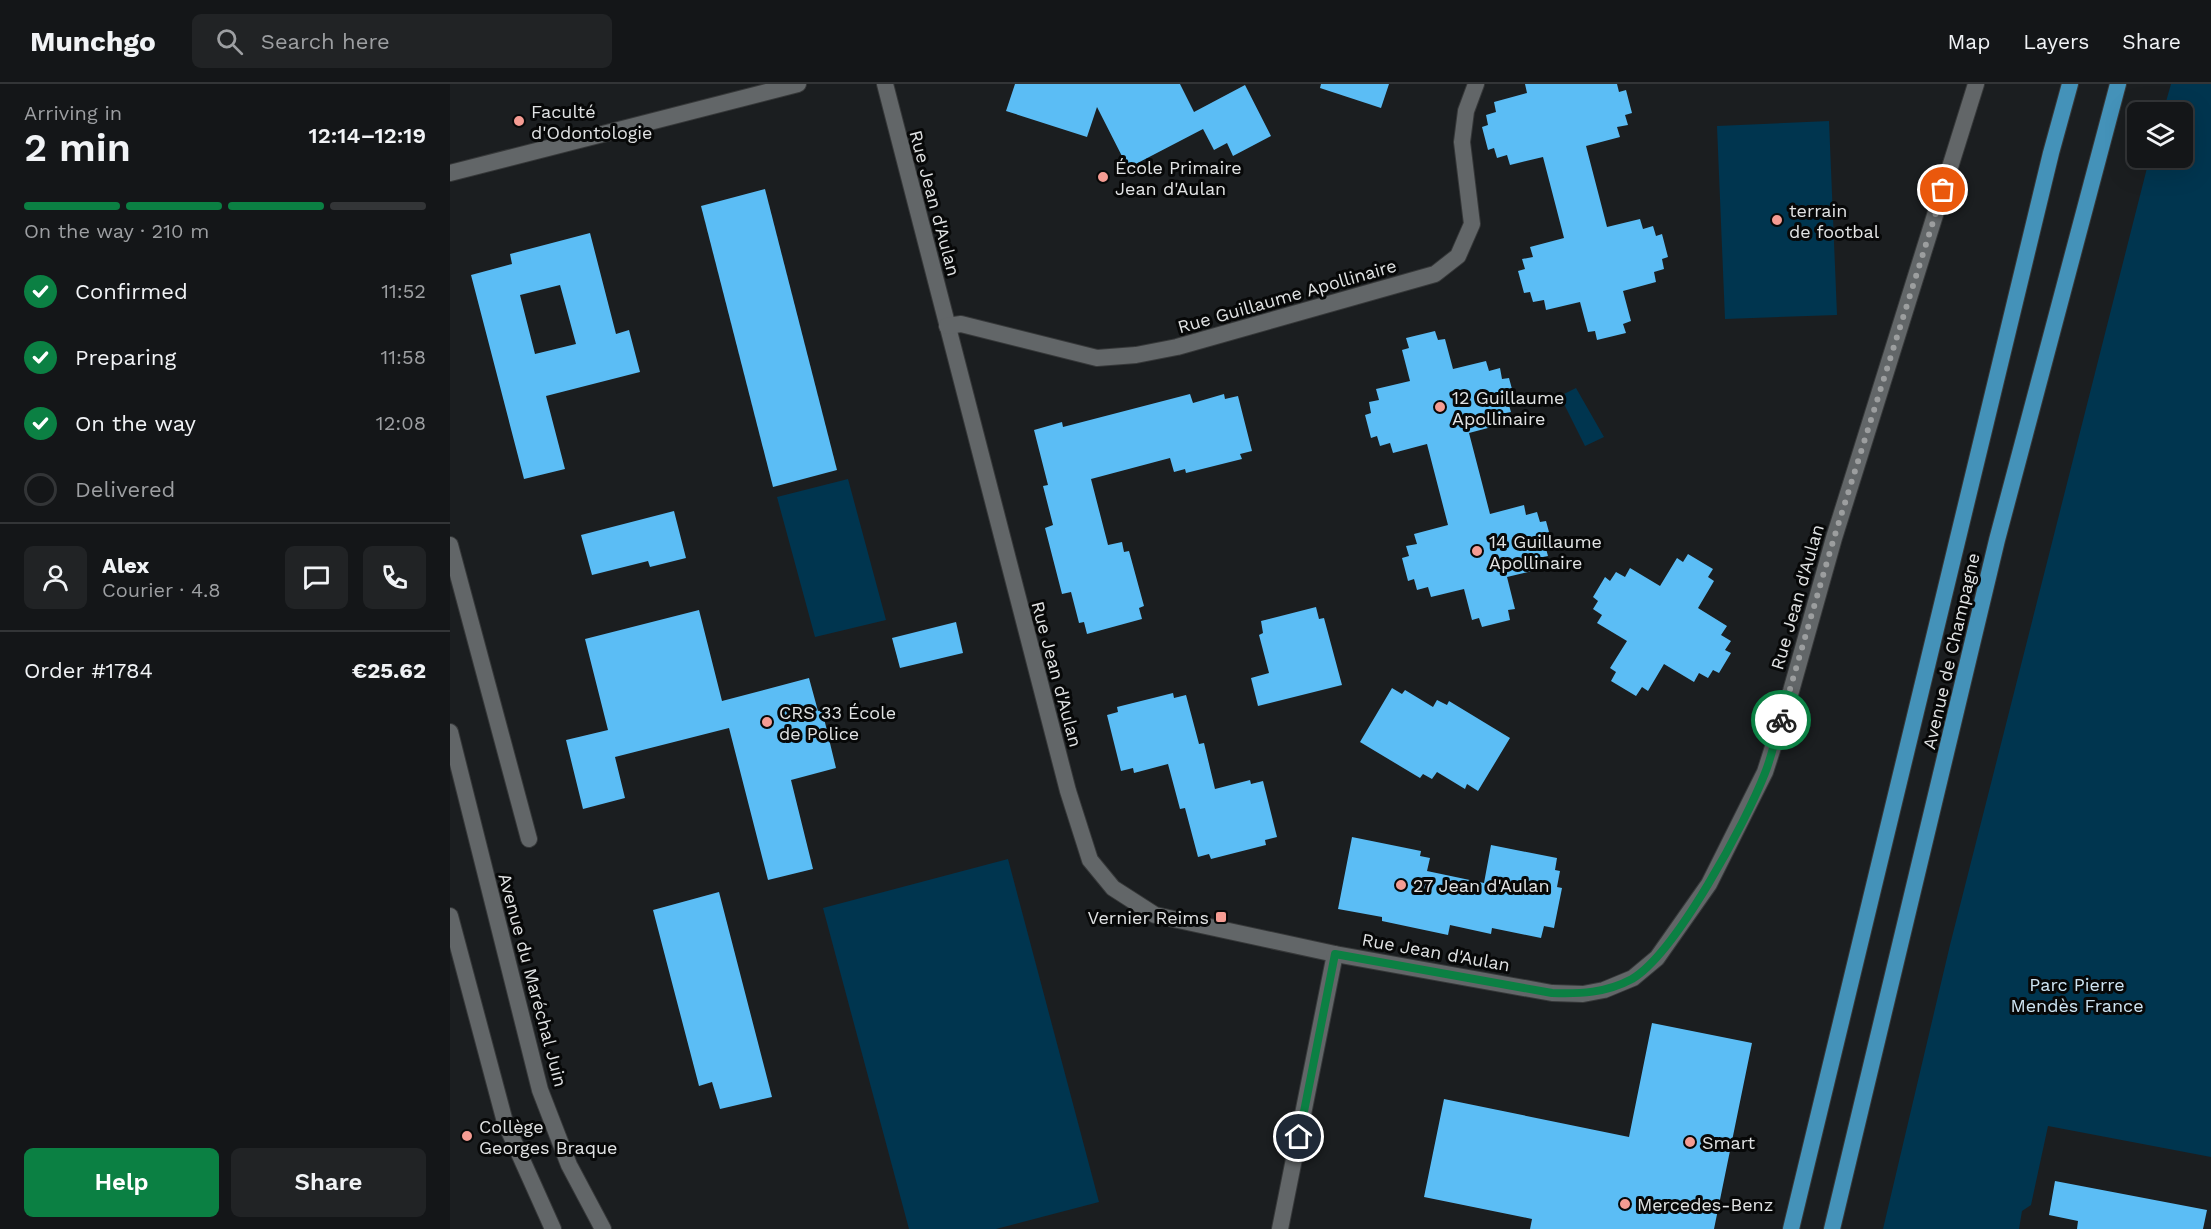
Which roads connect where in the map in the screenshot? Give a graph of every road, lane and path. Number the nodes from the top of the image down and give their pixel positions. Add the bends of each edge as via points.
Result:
1 (798, 84) edge
2 (885, 84) edge
3 (1476, 84) edge
4 (1977, 84) edge
5 (2070, 84) edge
6 (2118, 84) edge
7 (450, 173) edge
8 (947, 326) junction
9 (450, 545) edge
10 (450, 732) edge
11 (529, 839) dead end
12 (450, 916) edge
13 (1335, 954) junction
14 (553, 1229) edge
15 (603, 1229) edge
16 (1280, 1229) edge
17 (1791, 1229) edge
18 (1832, 1229) edge

1 - 7 street
2 - 8 street, Rue Jean d'Aulan
3 - 8 street, Rue Guillaume Apollinaire via 1466,111 1462,142 1472,224 1458,256 1435,274 1136,355 1097,358 961,324
4 - 13 street, Rue Jean d'Aulan via 1840,516 1765,772 1709,884 1657,958 1633,978 1583,994 1552,993
5 - 17 main road, Avenue de Champagne via 2050,153
6 - 18 main road, Avenue de Champagne via 1997,540
8 - 13 street, Rue Jean d'Aulan via 1065,780 1090,860 1113,888 1155,915
9 - 11 street
10 - 15 street, Avenue du Maréchal Juin via 540,1090 569,1165
12 - 14 street via 505,1122
13 - 16 street

